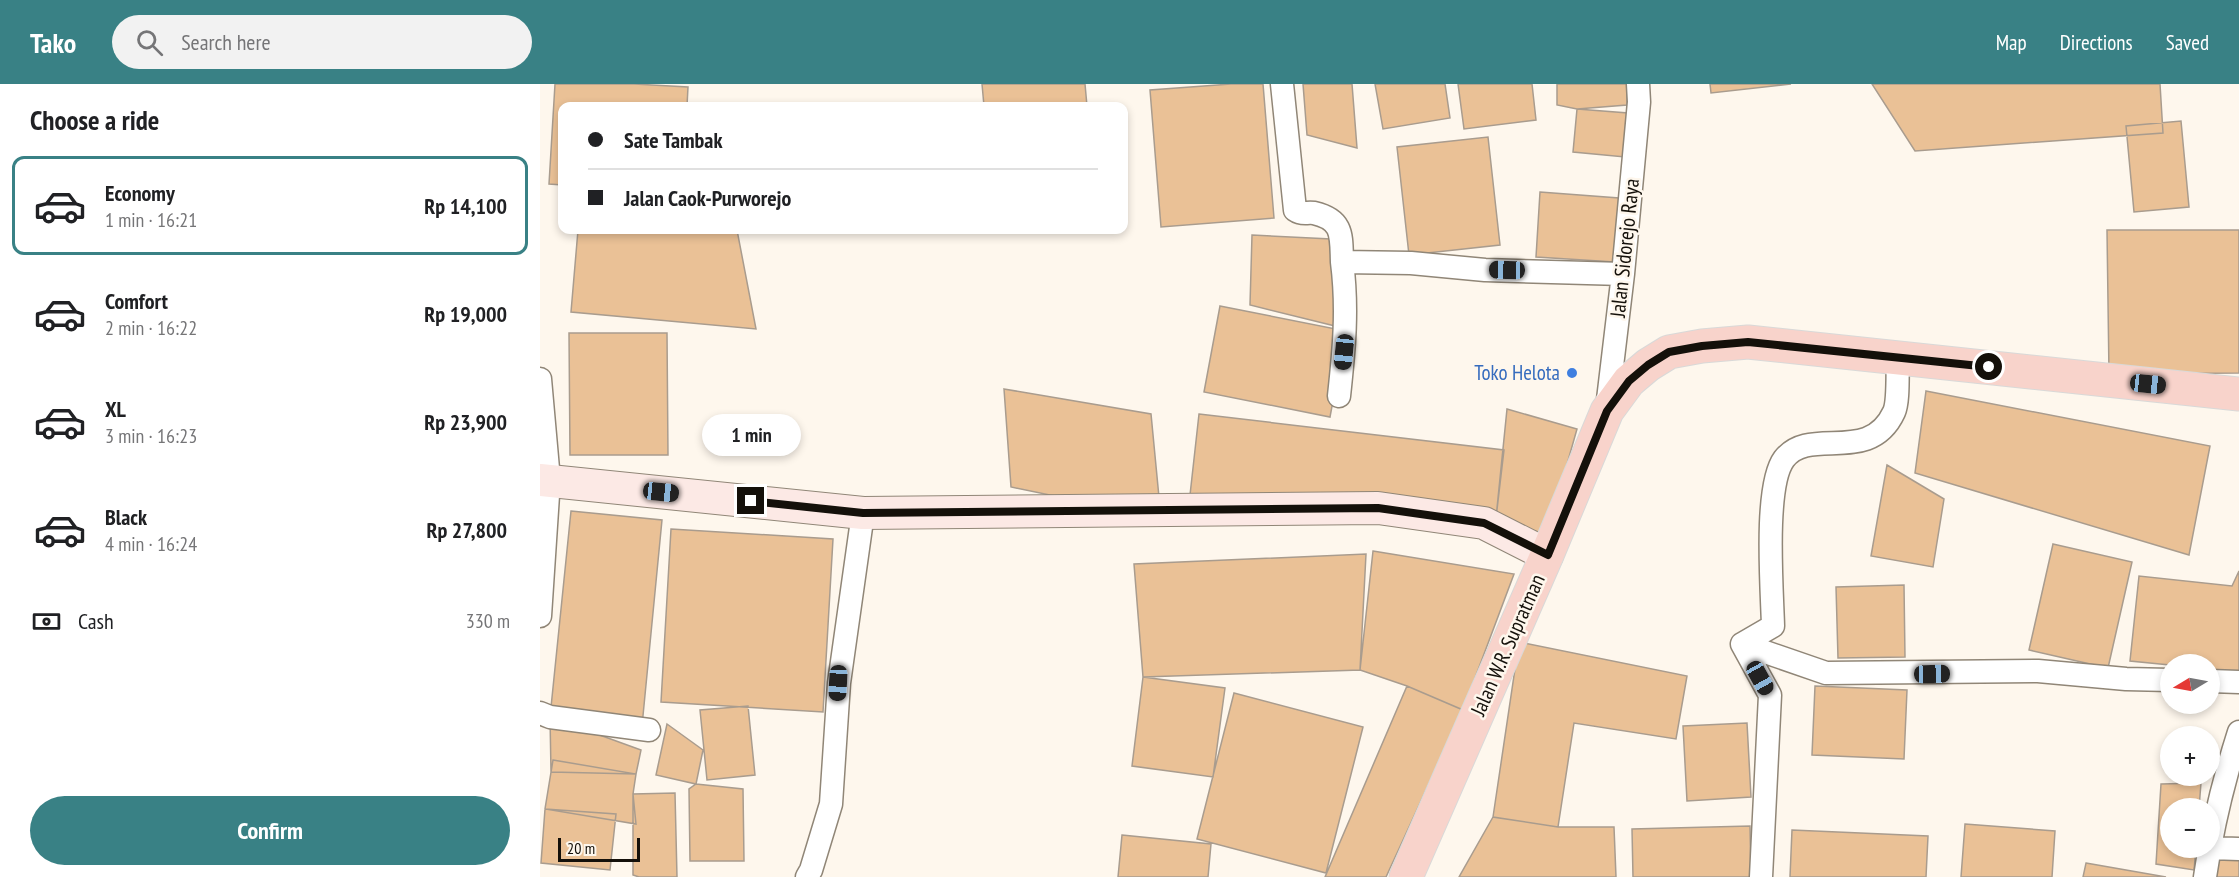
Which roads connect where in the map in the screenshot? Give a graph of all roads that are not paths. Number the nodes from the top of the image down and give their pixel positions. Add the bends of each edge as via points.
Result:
1 (1282, 84) edge
2 (1638, 84) edge
3 (1342, 262) junction
4 (1623, 274) junction
5 (1898, 358) junction
6 (540, 379) edge
7 (2239, 394) edge
8 (1339, 396) dead end
9 (1607, 411) junction
10 (545, 480) edge
11 (863, 513) junction
12 (1548, 555) junction
13 (540, 616) edge
14 (1742, 644) junction
15 (2160, 680) edge
16 (2220, 681) edge
17 (2239, 682) edge
18 (540, 713) edge
19 (649, 730) dead end
20 (2239, 732) edge
21 (2220, 805) edge
22 (2220, 848) edge
23 (2239, 849) edge
24 (2208, 858) edge
25 (807, 877) edge
26 (1406, 877) edge
27 (1761, 877) edge
28 (2205, 877) edge

1 - 3 street via 1295,210 1337,224
2 - 4 street, Jalan Sidorejo Raya
3 - 4 street
3 - 8 street via 1346,331
4 - 9 street, Jalan Sidorejo Raya
5 - 7 main road, Jalan W.R. Supratman
5 - 9 main road, Jalan W.R. Supratman via 1748,342 1669,352 1629,381
5 - 14 street via 1895,410 1880,433 1849,444 1794,448 1783,461 1772,498 1773,626
6 - 10 street
9 - 12 main road, Jalan W.R. Supratman
10 - 11 street
10 - 13 street
11 - 12 street via 1378,508 1484,523
11 - 25 street via 838,683 831,804
12 - 26 main road, Jalan W.R. Supratman
14 - 15 street via 1827,673 2038,671
14 - 27 street via 1770,695
16 - 17 street
18 - 19 street
20 - 21 street
22 - 23 street
24 - 28 street

